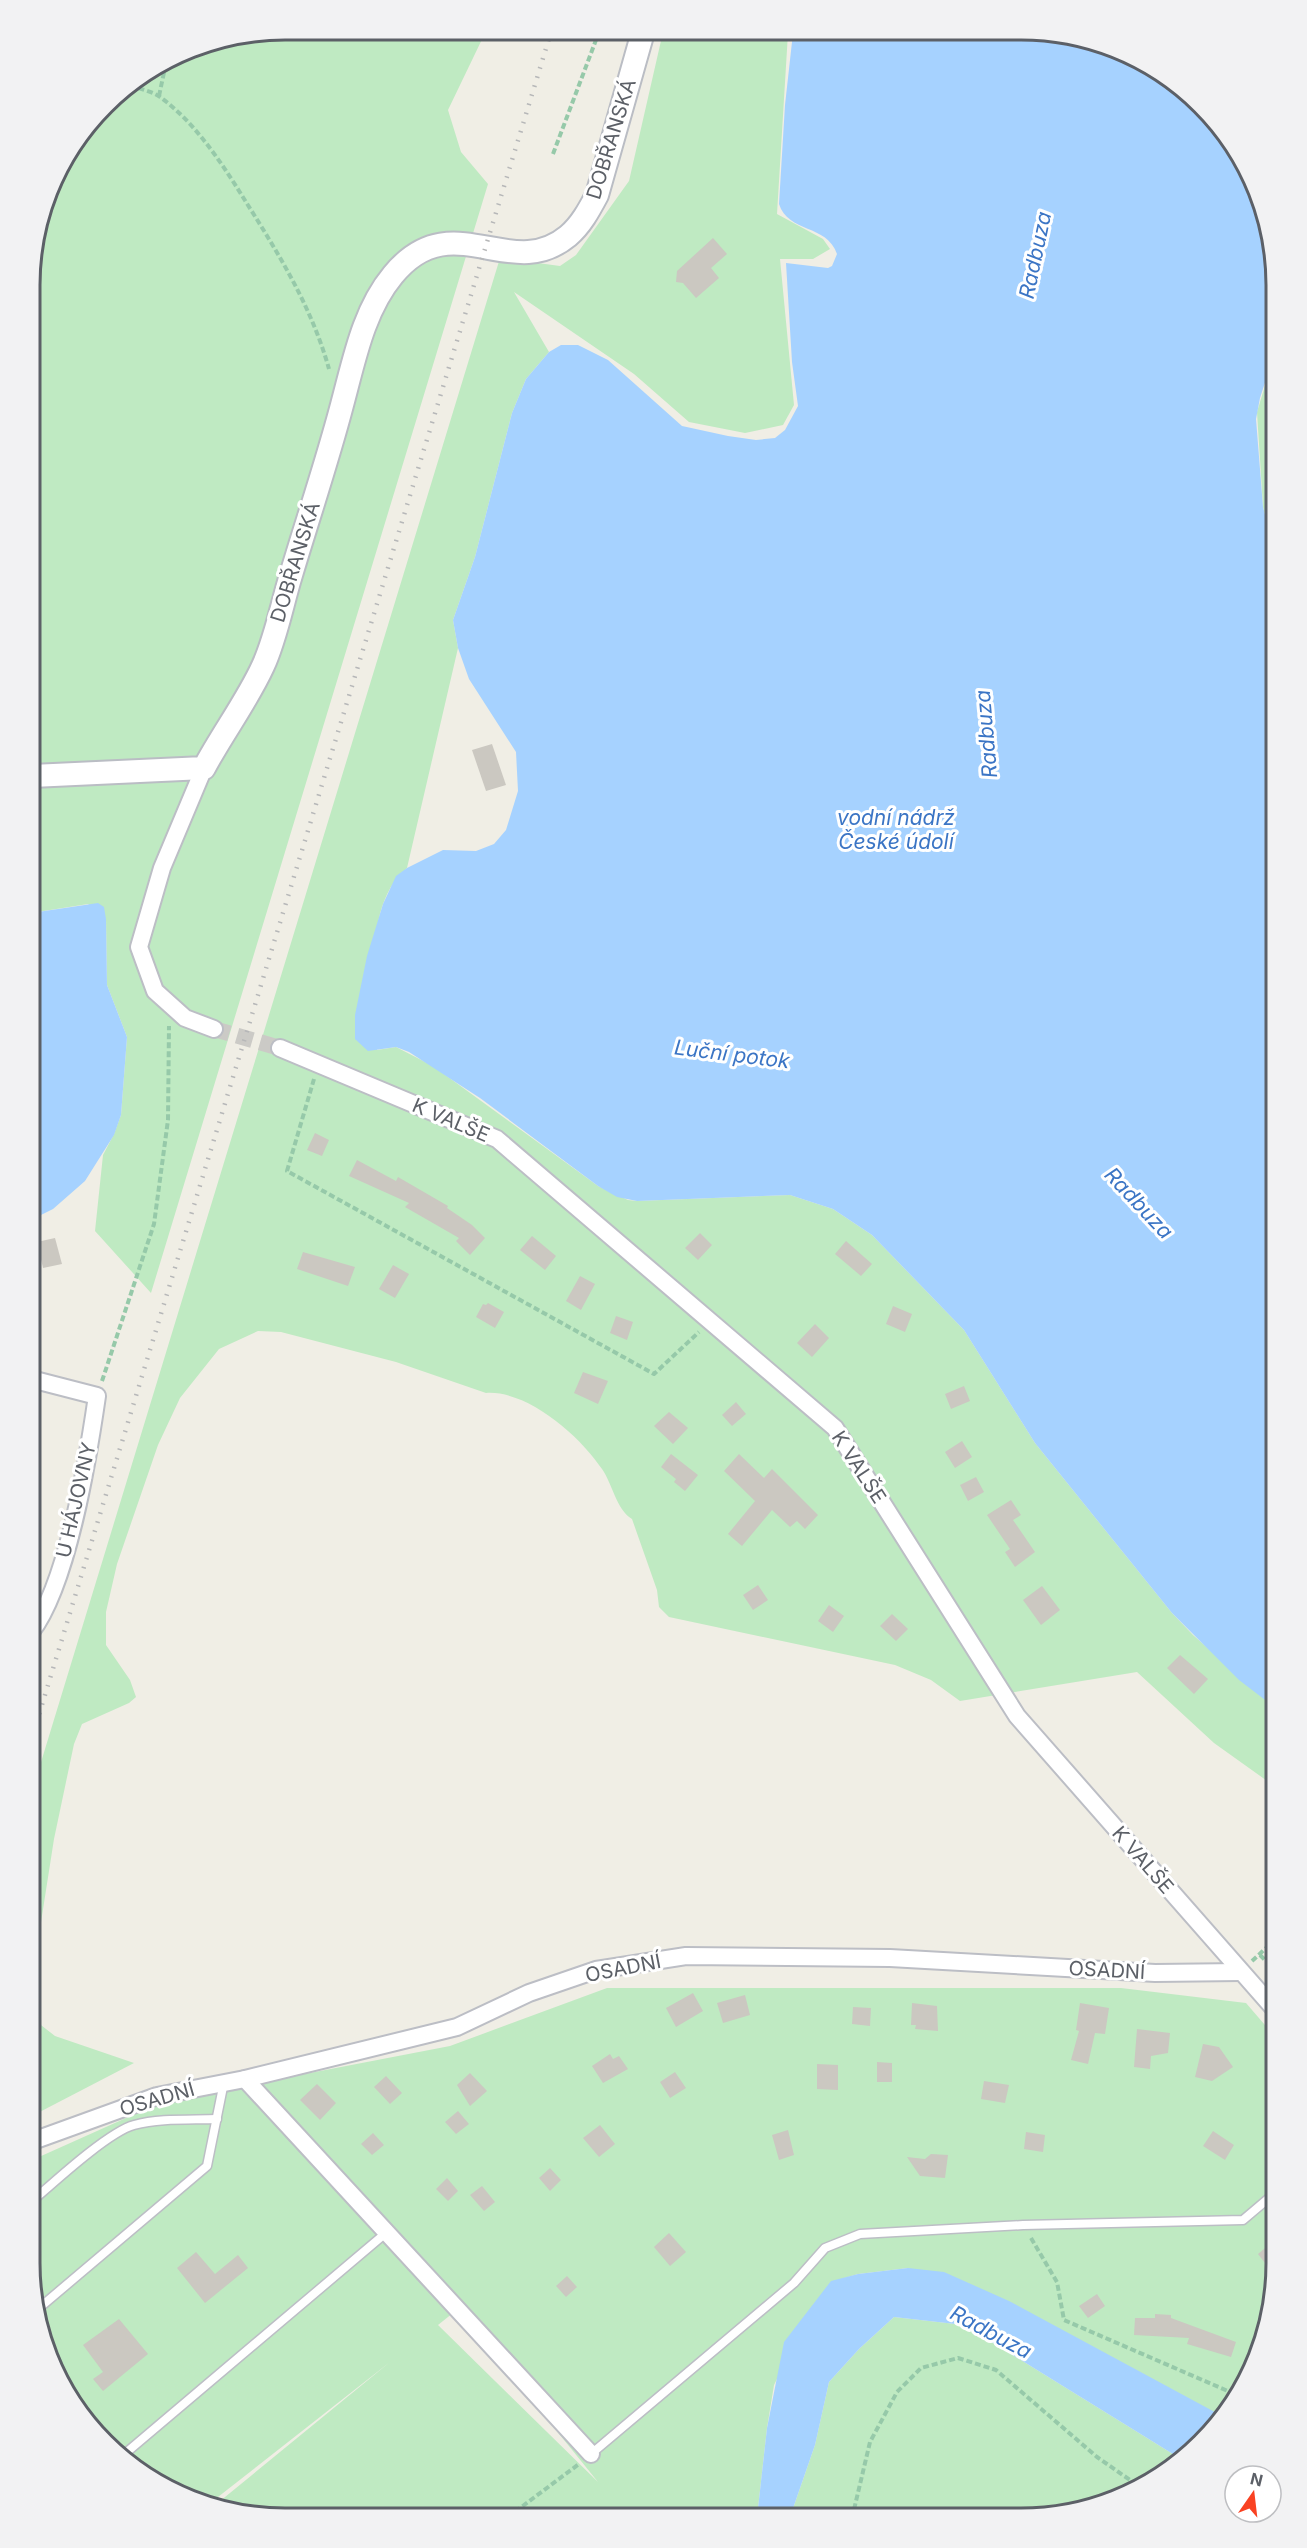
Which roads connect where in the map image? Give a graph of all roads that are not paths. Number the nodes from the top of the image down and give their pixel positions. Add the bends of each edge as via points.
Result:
1 (640, 40) edge
2 (204, 768) junction
3 (40, 776) edge
4 (214, 1029) tunnel mouth
5 (280, 1048) tunnel mouth
6 (40, 1381) edge
7 (40, 1620) edge
8 (1241, 1972) junction
9 (1266, 2001) edge
10 (245, 2079) junction
11 (224, 2082) junction
12 (217, 2119) junction
13 (40, 2138) edge
14 (40, 2195) edge
15 (1266, 2200) edge
16 (387, 2232) junction
17 (44, 2303) edge
18 (128, 2451) edge
19 (591, 2454) joint

1 - 2 street, DOBŘANSKÁ via 597,195 570,235 538,252 455,242 434,244 394,273 377,296 263,666
2 - 3 street
2 - 4 street via 162,868 139,947 155,990 185,1018
5 - 8 street, K VALŠE via 497,1139 835,1428 1017,1716
6 - 7 street, U HÁJOVNY via 97,1396 76,1506 55,1586
8 - 9 street, K VALŠE
8 - 10 street, OSADNÍ via 1155,1973 890,1958 686,1956 596,1970 530,1993 457,2027
10 - 11 street, OSADNÍ
10 - 16 street
11 - 12 lane
11 - 13 street, OSADNÍ via 157,2096
12 - 14 lane via 167,2120 131,2126 99,2146
12 - 17 lane via 207,2166
15 - 19 lane via 1243,2220 1023,2225 860,2234 825,2248 794,2283
16 - 18 lane
16 - 19 street

